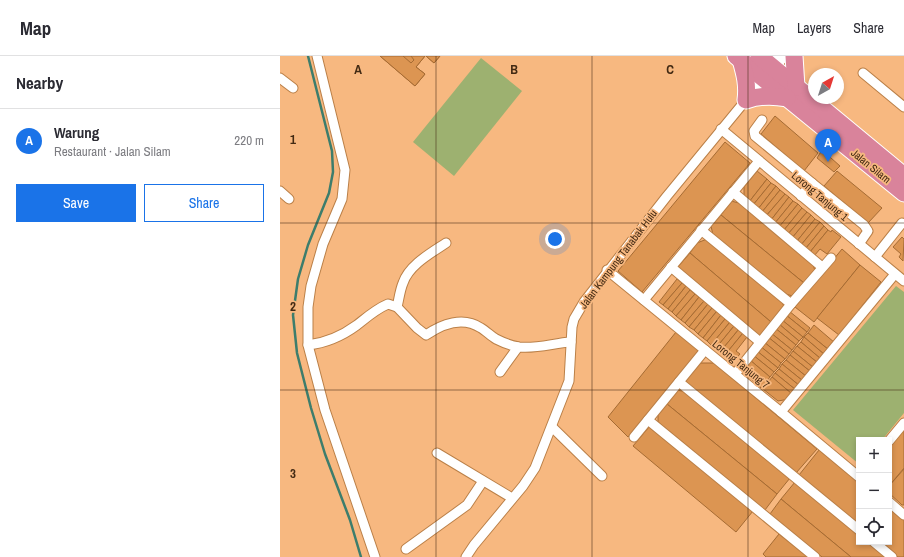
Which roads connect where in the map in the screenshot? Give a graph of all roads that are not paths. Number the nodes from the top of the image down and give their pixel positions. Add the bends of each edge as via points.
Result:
1 (317, 56) edge
2 (759, 56) edge
3 (794, 56) edge
4 (739, 58) edge
5 (773, 67) edge
6 (863, 73) dead end
7 (280, 78) edge
8 (293, 88) dead end
9 (792, 92) junction
10 (746, 100) junction
11 (904, 107) edge
12 (762, 120) dead end
13 (721, 129) junction
14 (759, 161) junction
15 (904, 176) edge
16 (812, 183) junction
17 (280, 190) edge
18 (733, 192) junction
19 (904, 193) edge
20 (801, 196) junction
21 (289, 199) dead end
22 (902, 223) dead end
23 (701, 230) junction
24 (446, 243) dead end
25 (859, 244) junction
26 (875, 257) junction
27 (831, 258) dead end
28 (671, 267) junction
29 (822, 267) junction
30 (607, 270) junction
31 (895, 274) junction
32 (904, 281) edge
33 (644, 300) junction
34 (791, 304) junction
35 (397, 307) junction
36 (571, 342) junction
37 (760, 342) junction
38 (308, 345) junction
39 (518, 347) junction
40 (705, 350) junction
41 (500, 372) dead end
42 (735, 374) junction
43 (679, 382) junction
44 (781, 412) junction
45 (648, 420) junction
46 (904, 423) edge
47 (552, 427) junction
48 (634, 437) dead end
49 (892, 437) edge
50 (437, 453) dead end
51 (856, 474) edge
52 (602, 476) dead end
53 (483, 481) junction
54 (512, 498) junction
55 (892, 504) edge
56 (904, 514) edge
57 (856, 528) edge
58 (878, 545) edge
59 (406, 549) dead end
60 (374, 557) edge
61 (466, 557) edge
62 (815, 557) edge
63 (892, 557) edge

1 - 38 street via 345,170 342,199 323,244 311,286
2 - 5 highway
3 - 9 highway
4 - 5 highway
4 - 10 highway via 746,80
5 - 9 highway, Jalan Silam
5 - 10 street, Jalan Kampung Tanabak Hulu
6 - 11 street
7 - 8 street
9 - 10 highway
9 - 15 highway, Jalan Silam
9 - 19 highway, Jalan Silam
10 - 13 street, Jalan Kampung Tanabak Hulu
12 - 16 street via 754,131 755,136
13 - 14 street, Lorong Tanjung 1
13 - 30 street, Jalan Kampung Tanabak Hulu
14 - 18 street
14 - 20 street, Lorong Tanjung 1
16 - 20 street
16 - 25 street via 864,225 868,231
17 - 21 street
18 - 23 street
18 - 29 street
20 - 25 street, Lorong Tanjung 1
22 - 26 street
23 - 28 street
23 - 34 street
24 - 35 street via 408,273 402,283
25 - 26 street, Lorong Tanjung 1
26 - 31 street, Lorong Tanjung 1
27 - 29 street
28 - 33 street
28 - 37 street
29 - 34 street
30 - 33 street, Lorong Tanjung 7
30 - 36 street, Jalan Kampung Tanabak Hulu via 578,312 572,327
31 - 32 street, Lorong Tanjung 1
31 - 44 street
33 - 40 street, Lorong Tanjung 7
34 - 37 street
35 - 38 street via 388,304 374,311 347,332 321,344
35 - 39 street via 426,335 450,323 471,323 496,339
36 - 39 street via 530,348
36 - 47 street, Jalan Kampung Tanabak Hulu via 569,380
37 - 42 street
38 - 60 street via 325,410
39 - 41 street
40 - 42 street, Lorong Tanjung 7
40 - 43 street
42 - 44 street, Lorong Tanjung 7
43 - 45 street
43 - 57 street
44 - 51 street, Lorong Tanjung 7
45 - 48 street
45 - 62 street
46 - 49 street
47 - 52 street
47 - 54 street, Jalan Kampung Tanabak Hulu via 535,468
50 - 53 street
53 - 54 street
53 - 59 street via 467,505
54 - 61 street, Jalan Kampung Tanabak Hulu
55 - 56 street
58 - 63 street

